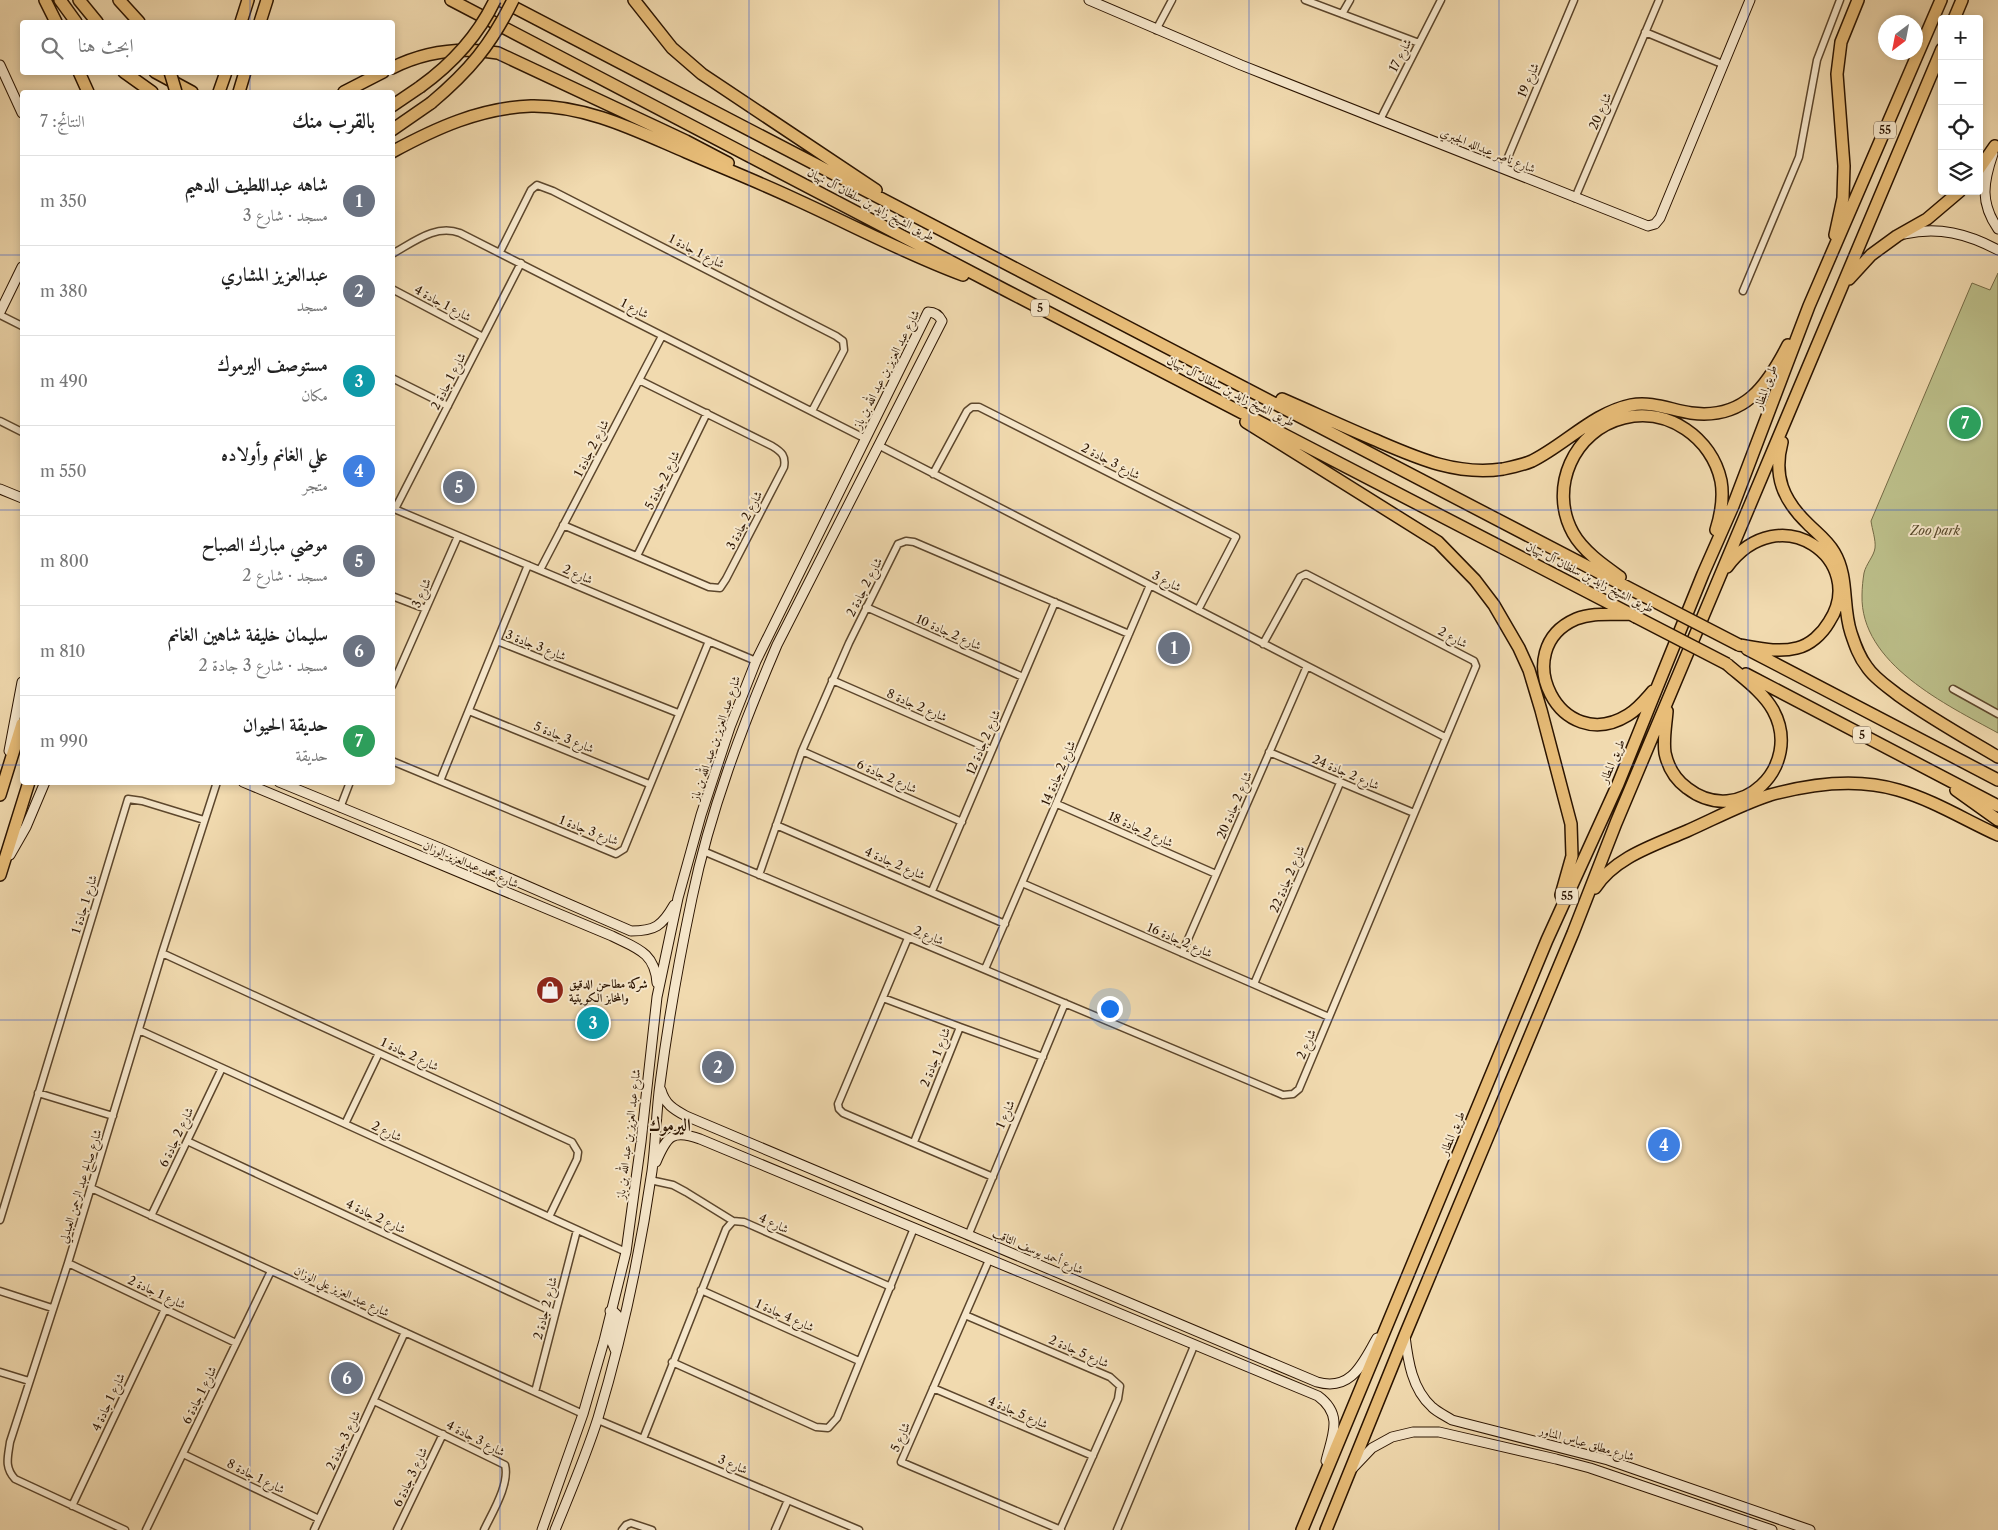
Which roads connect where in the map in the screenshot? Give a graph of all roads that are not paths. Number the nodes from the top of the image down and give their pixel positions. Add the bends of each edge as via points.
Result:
1 (45, 0) edge
2 (60, 0) edge
3 (79, 0) edge
4 (119, 0) edge
5 (248, 0) edge
6 (267, 0) edge
7 (451, 0) edge
8 (495, 0) edge
9 (500, 0) edge
10 (513, 0) edge
11 (634, 0) edge
12 (1089, 0) edge
13 (1172, 0) edge
14 (1305, 0) edge
15 (1350, 0) edge
16 (1441, 0) edge
17 (1574, 0) edge
18 (1659, 0) edge
19 (1750, 0) edge
20 (1840, 0) edge
21 (1858, 0) edge
22 (1962, 0) edge
23 (1940, 3) edge
24 (1342, 14) junction
25 (1956, 15) edge
26 (55, 20) edge
27 (75, 20) edge
28 (95, 20) edge
29 (137, 20) edge
30 (242, 20) edge
31 (261, 20) edge
32 (1156, 30) junction
33 (1645, 32) junction
34 (1419, 43) junction
35 (1938, 59) edge
36 (1722, 64) junction
37 (0, 65) edge
38 (395, 67) edge
39 (80, 75) edge
40 (128, 75) edge
41 (161, 75) edge
42 (171, 75) edge
43 (225, 75) edge
44 (244, 75) edge
45 (378, 75) edge
46 (87, 90) edge
47 (149, 90) edge
48 (175, 90) edge
49 (188, 90) edge
50 (220, 90) edge
51 (239, 90) edge
52 (348, 90) edge
53 (395, 104) edge
54 (20, 109) edge
55 (1380, 120) junction
56 (395, 128) edge
57 (1995, 146) joint
58 (395, 151) edge
59 (1983, 163) edge
60 (1503, 169) junction
61 (1955, 195) edge
62 (794, 198) junction
63 (1575, 198) junction
64 (921, 220) junction
65 (1998, 230) edge
66 (1897, 236) junction
67 (1997, 246) edge
68 (395, 252) edge
69 (500, 252) junction
70 (1829, 261) junction
71 (521, 263) junction
72 (20, 271) edge
73 (395, 291) edge
74 (1007, 291) junction
75 (1743, 291) dead end
76 (1809, 306) junction
77 (1834, 307) junction
78 (0, 313) edge
79 (20, 325) edge
80 (662, 336) junction
81 (483, 337) junction
82 (1190, 359) junction
83 (1177, 378) junction
84 (395, 380) edge
85 (639, 380) junction
86 (448, 406) junction
87 (1791, 408) junction
88 (812, 411) junction
89 (707, 414) junction
90 (0, 421) edge
91 (20, 431) edge
92 (864, 438) junction
93 (878, 446) junction
94 (933, 474) junction
95 (0, 489) edge
96 (20, 497) edge
97 (395, 507) edge
98 (395, 509) edge
99 (563, 525) junction
100 (458, 536) junction
101 (637, 556) junction
102 (528, 565) junction
103 (540, 570) junction
104 (1703, 574) junction
105 (1719, 579) junction
106 (1150, 586) junction
107 (1644, 596) junction
108 (395, 597) edge
109 (1055, 602) junction
110 (866, 607) junction
111 (426, 609) junction
112 (1198, 610) junction
113 (1634, 615) junction
114 (1129, 634) junction
115 (498, 641) junction
116 (709, 641) junction
117 (1263, 644) junction
118 (1739, 645) junction
119 (756, 661) junction
120 (1727, 664) junction
121 (1307, 666) junction
122 (1023, 677) junction
123 (395, 679) edge
124 (832, 680) junction
125 (1658, 686) junction
126 (1953, 689) dead end
127 (745, 691) junction
128 (20, 693) edge
129 (1669, 698) junction
130 (469, 710) junction
131 (678, 713) junction
132 (1998, 714) edge
133 (748, 718) junction
134 (730, 727) junction
135 (20, 731) edge
136 (1446, 738) junction
137 (992, 750) junction
138 (802, 751) junction
139 (1269, 752) junction
140 (1998, 757) edge
141 (395, 762) edge
142 (730, 767) junction
143 (1925, 767) junction
144 (1998, 780) edge
145 (440, 781) junction
146 (1340, 782) junction
147 (650, 784) junction
148 (28, 785) edge
149 (44, 785) edge
150 (216, 785) edge
151 (250, 785) edge
152 (286, 785) edge
153 (349, 785) edge
154 (1, 793) edge
155 (1056, 804) junction
156 (1998, 806) edge
157 (340, 808) junction
158 (1414, 813) junction
159 (204, 820) junction
160 (1998, 820) edge
161 (962, 822) junction
162 (776, 825) junction
163 (1998, 835) edge
164 (703, 851) junction
165 (411, 852) junction
166 (450, 852) junction
167 (1, 872) edge
168 (458, 872) junction
169 (496, 873) junction
170 (1216, 874) junction
171 (759, 875) junction
172 (1022, 884) junction
173 (932, 891) junction
174 (678, 898) junction
175 (1005, 924) junction
176 (617, 926) junction
177 (1573, 932) junction
178 (612, 936) junction
179 (908, 938) junction
180 (1547, 940) junction
181 (162, 953) junction
182 (1182, 953) junction
183 (985, 970) junction
184 (1254, 984) junction
185 (657, 997) junction
186 (883, 998) junction
187 (1065, 1003) junction
188 (1329, 1017) junction
189 (960, 1027) junction
190 (139, 1030) junction
191 (379, 1053) junction
192 (1042, 1057) junction
193 (222, 1068) junction
194 (660, 1087) junction
195 (38, 1093) junction
196 (113, 1116) junction
197 (346, 1124) junction
198 (734, 1137) junction
199 (700, 1139) junction
200 (187, 1141) junction
201 (914, 1142) junction
202 (651, 1176) junction
203 (993, 1177) junction
204 (91, 1188) junction
205 (151, 1216) junction
206 (549, 1218) junction
207 (0, 1220) edge
208 (733, 1222) junction
209 (914, 1228) junction
210 (577, 1230) junction
211 (968, 1236) junction
212 (626, 1252) junction
213 (989, 1260) junction
214 (68, 1263) junction
215 (622, 1267) junction
216 (1045, 1267) junction
217 (1008, 1268) junction
218 (271, 1271) junction
219 (891, 1287) junction
220 (701, 1290) junction
221 (0, 1292) edge
222 (626, 1307) junction
223 (52, 1308) junction
224 (165, 1309) junction
225 (610, 1311) junction
226 (555, 1312) junction
227 (1392, 1314) junction
228 (966, 1315) junction
229 (405, 1332) junction
230 (1405, 1335) junction
231 (236, 1343) junction
232 (1194, 1346) junction
233 (616, 1352) junction
234 (859, 1361) junction
235 (672, 1362) junction
236 (0, 1372) edge
237 (1272, 1378) junction
238 (29, 1382) junction
239 (1318, 1382) junction
240 (933, 1388) junction
241 (536, 1392) junction
242 (374, 1401) junction
243 (583, 1414) junction
244 (598, 1420) junction
245 (443, 1434) junction
246 (1514, 1436) junction
247 (643, 1439) junction
248 (1508, 1448) junction
249 (183, 1454) junction
250 (1094, 1456) junction
251 (1351, 1470) junction
252 (1322, 1482) junction
253 (556, 1494) junction
254 (788, 1500) junction
255 (72, 1506) junction
256 (319, 1519) junction
257 (125, 1530) edge
258 (146, 1530) edge
259 (314, 1530) edge
260 (398, 1530) edge
261 (484, 1530) edge
262 (542, 1530) edge
263 (547, 1530) edge
264 (555, 1530) edge
265 (622, 1530) edge
266 (652, 1530) edge
267 (775, 1530) edge
268 (859, 1530) edge
269 (1061, 1530) edge
270 (1117, 1530) edge
271 (1302, 1530) edge
272 (1326, 1530) edge
273 (1772, 1530) edge
274 (1810, 1530) edge

1 - 26 highway
2 - 27 highway
3 - 28 highway
4 - 29 highway
5 - 30 highway
6 - 31 highway
7 - 74 highway, طريق الشيخ زايد بن سلطان آل نهيان / 5
8 - 53 highway, bridge via 463,50 435,76
9 - 64 highway, طريق الشيخ زايد بن سلطان آل نهيان / 5
10 - 56 highway, bridge via 480,56 457,81
11 - 64 highway via 672,48 702,74
12 - 32 street, شارع ناصر عبدالله الجبري
13 - 32 street
14 - 24 street
15 - 24 street
16 - 34 street, شارع 17
17 - 60 street, شارع 19
18 - 33 street, شارع 20
19 - 36 street, شارع ناصر عبدالله الجبري
20 - 75 street via 1816,60 1799,157
21 - 70 highway via 1841,42 1837,74 1844,166 1842,198
22 - 25 highway
23 - 70 highway, طريق المطار / 55
24 - 34 street
32 - 55 street, شارع ناصر عبدالله الجبري
33 - 36 street
33 - 63 street, شارع 20
34 - 55 street, شارع 17
35 - 77 highway, 55
36 - 63 street, شارع ناصر عبدالله الجبري via 1655,224 1648,226
37 - 54 street
38 - 62 highway via 437,52 474,49 498,53 686,141
39 - 46 highway
40 - 47 highway
41 - 49 highway
42 - 48 highway, bridge
43 - 50 highway
44 - 51 highway
45 - 52 highway
55 - 60 street, شارع ناصر عبدالله الجبري
57 - 59 highway
57 - 65 street via 1984,193 1986,207
58 - 62 highway via 470,117 515,107 548,107 578,111 614,122
60 - 63 street, شارع ناصر عبدالله الجبري
61 - 66 highway via 1927,219
62 - 74 highway via 922,259
64 - 82 highway, طريق الشيخ زايد بن سلطان آل نهيان / 5
66 - 67 street via 1937,230
66 - 77 highway via 1871,255 1855,273
68 - 69 street, شارع 1 via 424,235 443,230 460,233
69 - 71 street, شارع 1
69 - 88 street, شارع 1 جادة 1 via 531,190 537,185 682,256 843,341 844,350
70 - 76 highway, طريق المطار / 55
71 - 80 street, شارع 1
71 - 81 street, شارع 1 جادة 2
72 - 78 street
73 - 81 street, شارع 1 جادة 4
74 - 83 highway, طريق الشيخ زايد بن سلطان آل نهيان / 5
76 - 82 highway via 1773,374 1762,388 1738,405 1723,411 1703,413 1651,404 1622,408 1599,417 1531,461 1514,467 1481,471 1425,461
76 - 104 highway, طريق المطار / 55 via 1758,442
77 - 87 highway, 55
78 - 79 street
80 - 85 street, شارع 2 جادة 1
80 - 88 street, شارع 1
81 - 86 street, شارع 1 جادة 2
82 - 107 highway, طريق الشيخ زايد بن سلطان آل نهيان / 5
83 - 113 highway, طريق الشيخ زايد بن سلطان آل نهيان / 5
83 - 180 highway via 1438,542 1494,605 1529,670 1571,824 1570,863
84 - 86 street
85 - 89 street, شارع 2 جادة 3
85 - 99 street, شارع 2 جادة 1
86 - 97 street, شارع 1 جادة 2
87 - 105 highway, 55
87 - 140 highway via 1779,453 1779,479 1792,506 1824,539 1838,561 1845,582 1850,630 1867,668 1922,712
88 - 92 street, شارع 1
89 - 101 street, شارع 2 جادة 5
89 - 101 street, شارع 2 جادة 3 via 779,450 785,459 784,467 720,588 709,587
90 - 91 street
92 - 93 street, شارع عبد العزيز بن عبد الله بن باز via 928,312 936,314 942,321
92 - 119 street, شارع عبد العزيز بن عبد الله بن باز
93 - 94 street, شارع 3
93 - 133 street, شارع عبد العزيز بن عبد الله بن باز via 777,646
94 - 106 street, شارع 3
94 - 112 street, شارع 3 جادة 2 via 967,411 978,407 1236,537
95 - 96 street
98 - 100 street, شارع 2
99 - 101 street, شارع 2 جادة 3
99 - 103 street, شارع 2 جادة 1
100 - 102 street, شارع 2
100 - 111 street, شارع 3
102 - 103 street, شارع 2
102 - 115 street
103 - 116 street, شارع 2
104 - 107 highway via 1722,509 1721,483 1711,455 1701,441 1679,425 1664,419 1648,416 1612,422 1588,438 1569,464 1563,500 1568,522 1578,541
104 - 125 highway, طريق المطار / 55
105 - 118 highway via 1728,564 1755,541 1779,535 1809,542 1822,551 1836,572 1838,603 1824,630 1813,640 1797,648 1780,651
105 - 129 highway, 55
106 - 112 street, شارع 3
106 - 114 street, شارع 2 جادة 14
107 - 118 highway, طريق الشيخ زايد بن سلطان آل نهيان / 5, bridge
108 - 111 street
109 - 110 street, شارع 2 جادة 2 via 906,541 898,544
109 - 114 street, شارع 2 جادة 2
109 - 122 street, شارع 2 جادة 12
110 - 122 street, شارع 2 جادة 10
110 - 124 street, شارع 2 جادة 2
111 - 123 street, شارع 3
112 - 117 street, شارع 3
113 - 120 highway, طريق الشيخ زايد بن سلطان آل نهيان / 5, bridge
113 - 125 highway via 1584,616 1560,631 1545,655 1546,689 1569,716 1604,724 1628,715
114 - 155 street, شارع 2 جادة 14
115 - 130 street, شارع 3 جادة 3
115 - 131 street, شارع 3 جادة 3
116 - 119 street, شارع 2
116 - 131 street, شارع 3 جادة 1
117 - 121 street, شارع 3
117 - 136 street, شارع 2 via 1300,577 1311,576 1474,661 1476,666
118 - 144 highway, طريق الشيخ زايد بن سلطان آل نهيان / 5
119 - 127 street, شارع عبد العزيز بن عبد الله بن باز
120 - 129 highway via 1768,702 1781,732 1777,764 1756,791 1737,799 1717,801 1698,795 1683,785 1669,765 1664,741
120 - 143 highway, طريق الشيخ زايد بن سلطان آل نهيان / 5
121 - 136 street, شارع 3
121 - 139 street, شارع 2 جادة 20
122 - 137 street, شارع 2 جادة 12
124 - 137 street, شارع 2 جادة 8
124 - 138 street, شارع 2 جادة 2
125 - 180 highway, طريق المطار / 55 via 1618,784
126 - 132 street
127 - 133 street via 740,715
127 - 134 street, شارع عبد العزيز بن عبد الله بن باز
128 - 154 street
129 - 177 highway, 55
130 - 145 street, شارع 3 جادة 3
130 - 147 street, شارع 3 جادة 5
131 - 147 street, شارع 3 جادة 1
133 - 142 street, شارع عبد العزيز بن عبد الله بن باز
134 - 142 street via 737,730 729,758
134 - 174 street, شارع عبد العزيز بن عبد الله بن باز
135 - 154 highway
136 - 158 street, شارع 2
137 - 161 street, شارع 2 جادة 12
138 - 161 street, شارع 2 جادة 6
138 - 162 street, شارع 2 جادة 2
139 - 146 street, شارع 2 جادة 24
139 - 170 street, شارع 2 جادة 20
141 - 145 street, شارع 3 جادة 1
142 - 164 street, شارع عبد العزيز بن عبد الله بن باز
143 - 156 highway, طريق الشيخ زايد بن سلطان آل نهيان / 5
143 - 160 highway
145 - 147 street, شارع 3 جادة 1 via 616,854 624,850
146 - 158 street, شارع 2 جادة 24
146 - 184 street, شارع 2 جادة 22
148 - 167 highway
149 - 167 street via 26,827
150 - 159 street, شارع صالح عبد الرحمن العبدلي
151 - 165 street, شارع محمد عبدالعزيز الوزان
152 - 157 street, شارع محمد عبدالعزيز الوزان
153 - 157 street
155 - 170 street, شارع 2 جادة 18
155 - 172 street, شارع 2 جادة 14
157 - 166 street, شارع محمد عبدالعزيز الوزان
158 - 188 street, شارع 2
159 - 181 street, شارع صالح عبد الرحمن العبدلي
159 - 195 street, شارع 1 جادة 1 via 128,799
161 - 173 street, شارع 2 جادة 12
162 - 171 street, شارع 2 جادة 2
162 - 173 street, شارع 2 جادة 4
163 - 177 highway via 1923,798 1897,789 1832,784 1770,795 1639,852 1616,866 1596,886
164 - 171 street, شارع 2
164 - 194 street, شارع عبد العزيز بن عبد الله بن باز via 675,989
165 - 166 street via 420,851 444,861
165 - 168 street, شارع محمد عبدالعزيز الوزان
166 - 169 street, شارع محمد عبدالعزيز الوزان
168 - 169 street via 460,864 465,862 491,874
168 - 178 street, شارع محمد عبدالعزيز الوزان
169 - 176 street, شارع محمد عبدالعزيز الوزان
170 - 182 street, شارع 2 جادة 20
171 - 179 street, شارع 2
172 - 175 street, شارع 2 جادة 14
172 - 182 street, شارع 2 جادة 16
173 - 175 street, شارع 2 جادة 4
174 - 176 street, شارع محمد عبدالعزيز الوزان via 667,917 648,931 631,931
174 - 185 street, شارع عبد العزيز بن عبد الله بن باز
175 - 183 street, شارع 2 جادة 14
176 - 178 street
177 - 230 highway, 55
178 - 185 street, شارع محمد عبدالعزيز الوزان via 643,952 653,962
179 - 183 street, شارع 2
179 - 186 street
180 - 227 highway, طريق المطار / 55
181 - 190 street, شارع صالح عبد الرحمن العبدلي
181 - 191 street, شارع 2 جادة 1
182 - 184 street, شارع 2 جادة 16
183 - 187 street, شارع 2
184 - 188 street, شارع 2 جادة 16
185 - 212 street, شارع عبد العزيز بن عبد الله بن باز
186 - 189 street, شارع 1 جادة 2
186 - 201 street via 838,1104 839,1109
187 - 188 street, شارع 2 via 1283,1095 1293,1094 1299,1089
187 - 192 street, شارع 1
189 - 192 street
189 - 201 street, شارع 1 جادة 2
190 - 193 street, شارع 2
190 - 196 street, شارع صالح عبد الرحمن العبدلي
191 - 197 street
191 - 206 street, شارع 2 جادة 1 via 572,1142 578,1152 577,1159
192 - 203 street, شارع 1
193 - 197 street, شارع 2
193 - 200 street, شارع 2 جادة 6
194 - 198 street, شارع أحمد يوسف الثاقب via 664,1100 673,1109
194 - 202 street, شارع عبد العزيز بن عبد الله بن باز
195 - 196 street
195 - 207 street, شارع 1 جادة 1
196 - 204 street, شارع صالح عبد الرحمن العبدلي
197 - 206 street, شارع 2
198 - 199 street via 706,1129 699,1134
198 - 211 street, شارع أحمد يوسف الثاقب
199 - 202 street via 683,1134 673,1136 664,1143
199 - 209 street
200 - 205 street, شارع 2 جادة 6
200 - 226 street, شارع 2 جادة 4
201 - 203 street
202 - 208 street, شارع 4 via 686,1192
202 - 222 street, شارع عبد العزيز بن عبد الله بن باز
203 - 211 street, شارع 1
204 - 205 street, شارع عبد العزيز علي الوزان
204 - 214 street, شارع صالح عبد الرحمن العبدلي
205 - 218 street, شارع عبد العزيز علي الوزان
206 - 210 street, شارع 2
208 - 219 street, شارع 4 via 744,1222
208 - 220 street via 726,1229
209 - 213 street
209 - 219 street
210 - 212 street, شارع 2
210 - 226 street, شارع 2 جادة 2
211 - 216 street, شارع أحمد يوسف الثاقب
212 - 215 street, شارع عبد العزيز بن عبد الله بن باز
213 - 217 street
213 - 228 street, شارع 5
214 - 223 street, شارع صالح عبد الرحمن العبدلي
214 - 224 street, شارع 1 جادة 2
215 - 222 street via 624,1277 618,1302 621,1307
215 - 225 street, شارع عبد العزيز بن عبد الله بن باز
216 - 217 street via 1038,1274 1017,1266
216 - 239 street, شارع أحمد يوسف الثاقب
217 - 232 street
218 - 229 street, شارع عبد العزيز علي الوزان
218 - 231 street, شارع 1 جادة 6
219 - 234 street
220 - 234 street, شارع 4 جادة 1
220 - 235 street
221 - 223 street
222 - 233 street, شارع عبد العزيز بن عبد الله بن باز
223 - 238 street, شارع صالح عبد الرحمن العبدلي
224 - 231 street, شارع 1 جادة 2
224 - 255 street, شارع 1 جادة 4
225 - 233 street via 617,1316 611,1340
225 - 243 street, شارع عبد العزيز بن عبد الله بن باز
226 - 241 street, شارع 2 جادة 2
227 - 239 street, شارع أحمد يوسف الثاقب via 1358,1371 1337,1384
227 - 252 highway, طريق المطار / 55
228 - 240 street, شارع 5
228 - 250 street, شارع 5 جادة 2 via 1110,1377 1120,1386 1118,1399
229 - 241 street, شارع عبد العزيز علي الوزان
229 - 242 street, شارع 3 جادة 2
230 - 246 street, شارع مطلق عباس المناور via 1408,1363 1416,1387 1432,1407 1452,1420
230 - 251 highway, 55
231 - 249 street, شارع 1 جادة 6
232 - 237 street
232 - 270 street
233 - 244 street, شارع عبد العزيز بن عبد الله بن باز
234 - 235 street via 836,1418 828,1428 816,1427
235 - 247 street
236 - 238 street
237 - 239 street via 1286,1376 1310,1385
237 - 252 street via 1318,1396 1330,1408 1335,1423
238 - 255 street, شارع صالح عبد الرحمن العبدلي via 10,1442 9,1472 15,1479
240 - 250 street, شارع 5 جادة 4
240 - 269 street, شارع 5 via 901,1462
241 - 243 street, شارع عبد العزيز علي الوزان
242 - 245 street, شارع 3 جادة 4
242 - 256 street, شارع 3 جادة 2
243 - 253 street, شارع عبد العزيز بن عبد الله بن باز
244 - 247 street, شارع 3
244 - 264 street, شارع عبد العزيز بن عبد الله بن باز
245 - 260 street, شارع 3 جادة 6
245 - 261 street, شارع 3 جادة 4 via 506,1465 506,1482
246 - 248 street via 1507,1439
246 - 274 street, شارع مطلق عباس المناور via 1608,1460
247 - 254 street, شارع 3
248 - 251 street, شارع مطلق عباس المناور via 1439,1432 1414,1432 1392,1436 1372,1448
248 - 273 street, شارع مطلق عباس المناور via 1590,1468
249 - 256 street, شارع 1 جادة 8
249 - 258 street, شارع 1 جادة 6
250 - 269 street, شارع 5 جادة 2
251 - 272 highway, 55
252 - 271 highway, طريق المطار / 55
253 - 262 street, شارع عبد العزيز بن عبد الله بن باز
253 - 263 street
254 - 267 street
254 - 268 street, شارع 3
255 - 257 street, شارع صالح عبد الرحمن العبدلي
256 - 259 street, شارع 3 جادة 2
265 - 266 street via 631,1523

